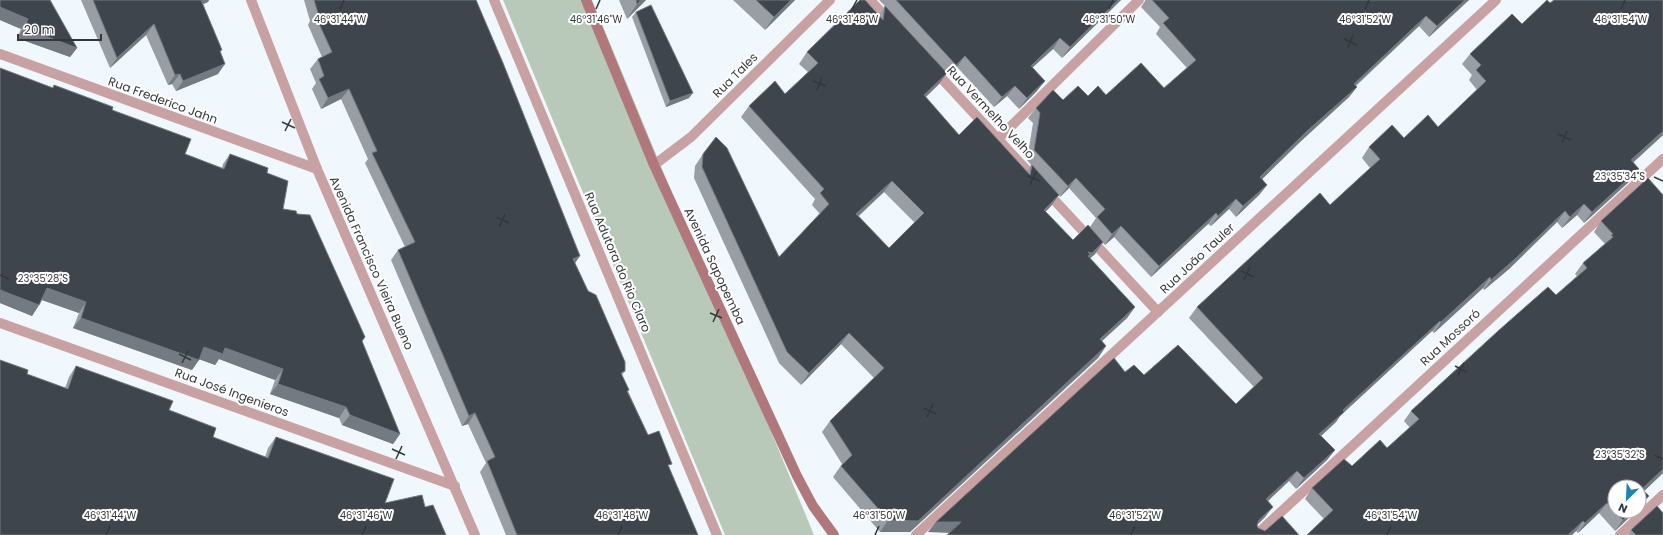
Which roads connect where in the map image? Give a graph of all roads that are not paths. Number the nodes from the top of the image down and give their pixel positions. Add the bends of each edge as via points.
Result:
1 (251, 0) edge
2 (494, 0) edge
3 (586, 0) edge
4 (830, 0) edge
5 (870, 0) edge
6 (1139, 0) edge
7 (1496, 0) edge
8 (896, 29) edge
9 (0, 54) edge
10 (929, 64) edge
11 (998, 139) junction
12 (1663, 159) edge
13 (654, 165) junction
14 (317, 169) junction
15 (1158, 312) junction
16 (0, 323) edge
17 (455, 486) junction
18 (1663, 495) edge
19 (475, 535) edge
20 (717, 535) edge
21 (834, 535) edge
22 (916, 535) edge
23 (1256, 535) edge
24 (1620, 535) edge

1 - 14 street, Avenida Francisco Vieira Bueno
2 - 20 street, Rua Adutora do Rio Claro
3 - 13 main road, Avenida Sapopemba
4 - 13 street, Rua Tales via 691,137
5 - 8 street
6 - 11 street
7 - 15 street, Rua João Tauler
9 - 14 street, Rua Frederico Jahn
10 - 11 street, Rua Vermelho Velho
11 - 15 street, Rua Vermelho Velho
12 - 23 street, Rua Mossoró
13 - 21 main road, Avenida Sapopemba via 797,476 813,506
14 - 17 street, Avenida Francisco Vieira Bueno
15 - 22 street, Rua João Tauler
16 - 17 street, Rua José Ingenieros
17 - 19 street, Avenida Francisco Vieira Bueno
18 - 24 street

